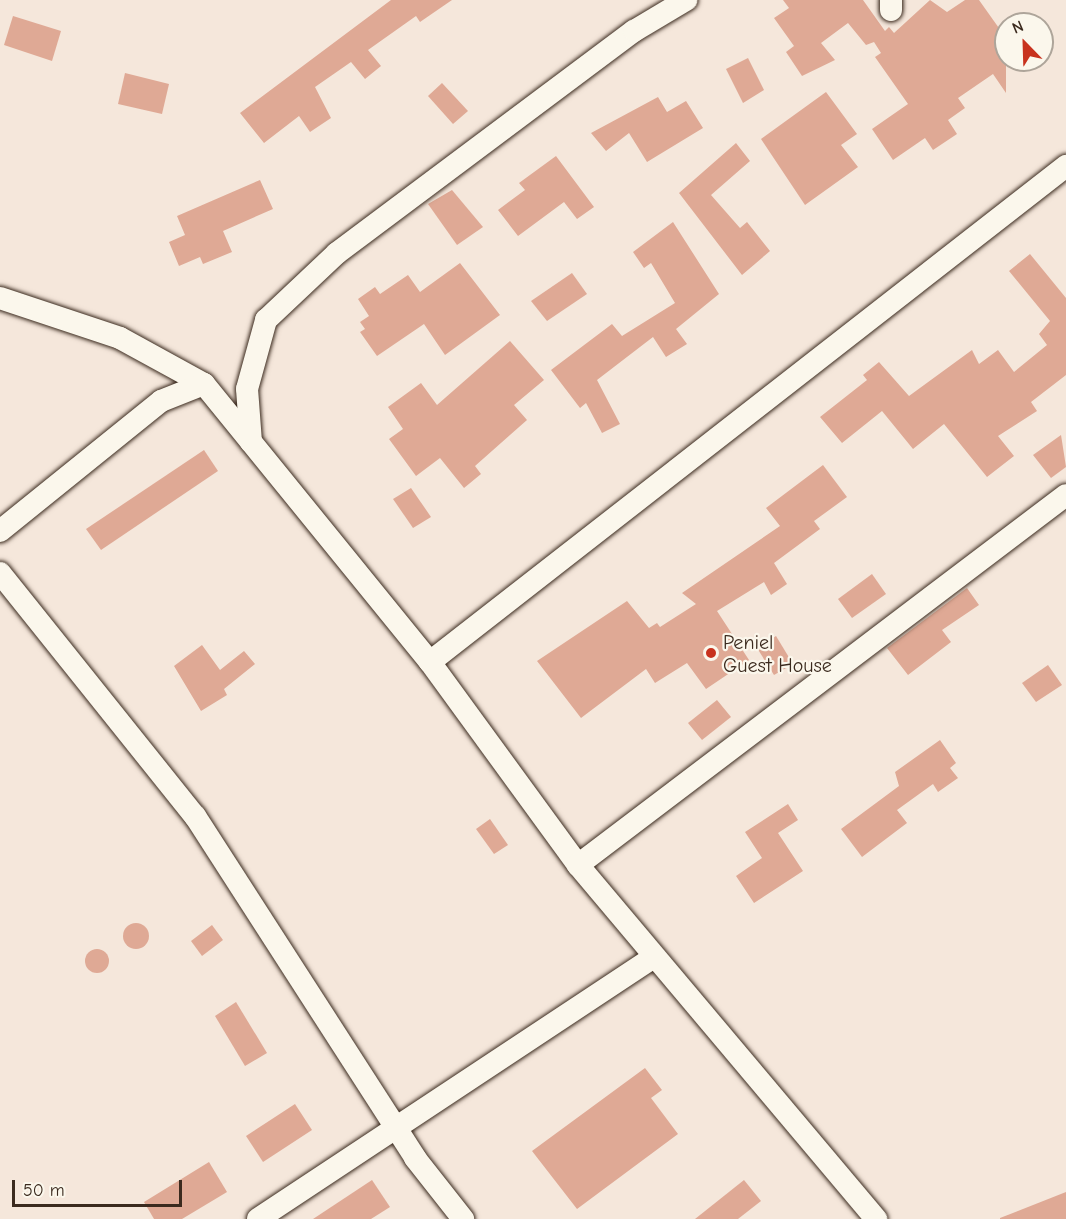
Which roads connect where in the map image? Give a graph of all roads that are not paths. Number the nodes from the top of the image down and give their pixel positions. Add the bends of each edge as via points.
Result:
1 (686, 0) edge
2 (1066, 166) edge
3 (0, 298) edge
4 (204, 384) junction
5 (251, 442) junction
6 (1066, 495) edge
7 (0, 531) edge
8 (0, 573) edge
9 (430, 662) junction
10 (578, 865) junction
11 (654, 957) junction
12 (397, 1124) junction
13 (258, 1219) edge
14 (463, 1219) edge
15 (876, 1219) edge

1 - 5 street via 634,31 337,253 266,320 247,389
2 - 9 street
3 - 4 street via 120,338
4 - 5 street
4 - 7 street via 161,400
5 - 9 street
6 - 10 street
8 - 12 street via 195,816
9 - 10 street
10 - 11 street
11 - 12 street
11 - 15 street
12 - 13 street
12 - 14 street via 415,1158

